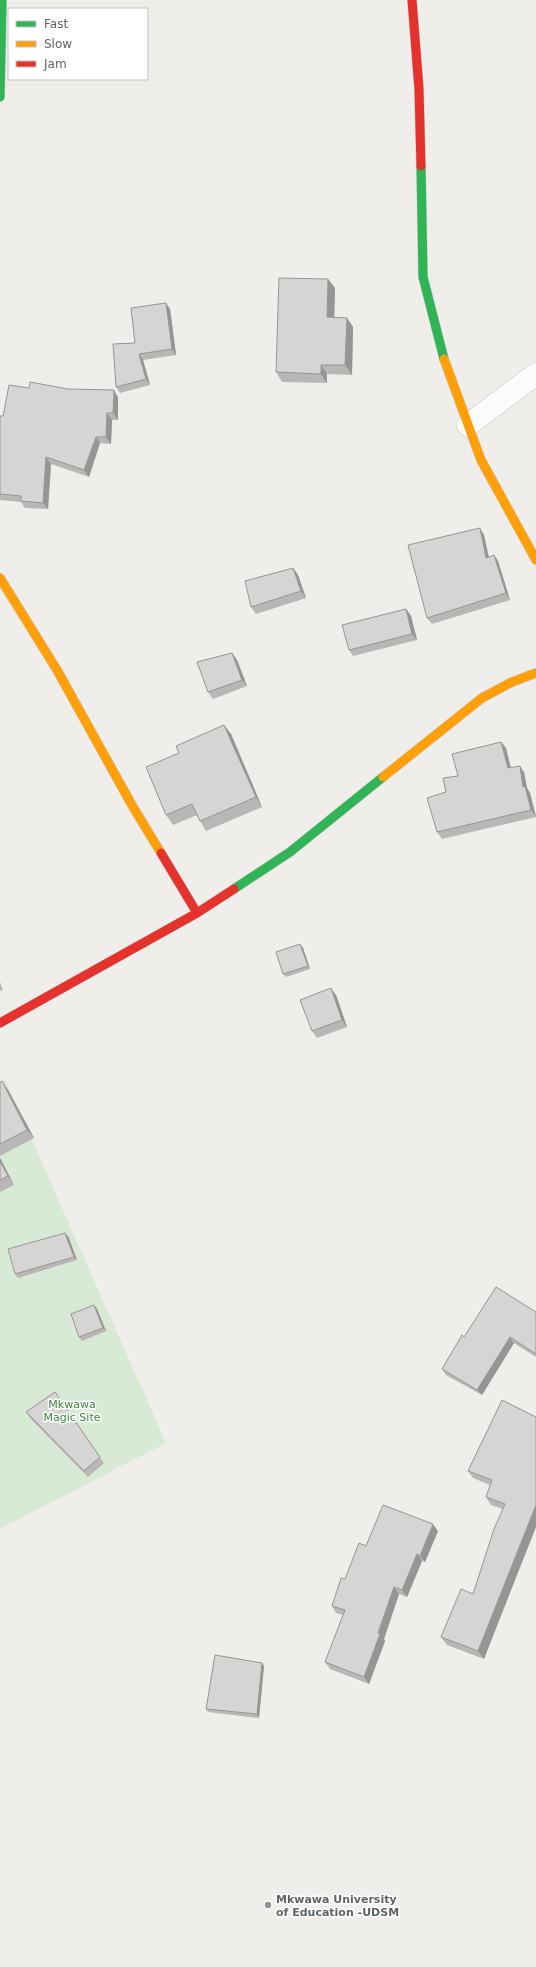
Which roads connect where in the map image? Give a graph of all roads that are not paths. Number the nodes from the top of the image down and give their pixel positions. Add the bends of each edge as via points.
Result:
1 (2, 0) edge
2 (412, 0) edge
3 (0, 97) edge
4 (536, 374) edge
5 (468, 425) junction
6 (536, 560) edge
7 (0, 578) edge
8 (536, 673) edge
9 (197, 913) junction
10 (0, 1023) edge

1 - 3 street
2 - 5 street via 419,89 423,277 445,365
4 - 5 street
5 - 6 street via 481,460
7 - 9 street via 57,670 132,808
8 - 9 street via 482,698 290,852
9 - 10 street

